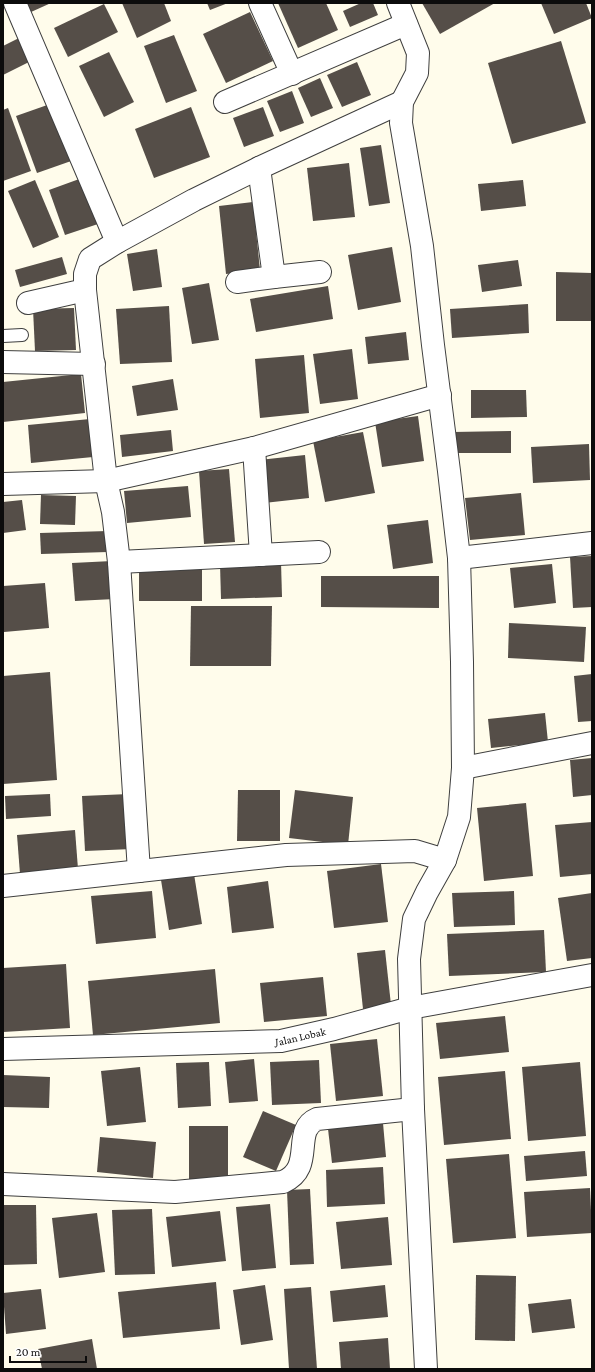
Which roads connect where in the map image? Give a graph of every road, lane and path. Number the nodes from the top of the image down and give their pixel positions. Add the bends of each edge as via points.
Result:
1 (15, 3) edge
2 (260, 3) edge
3 (398, 3) edge
4 (406, 24) junction
5 (292, 74) junction
6 (225, 102) dead end
7 (402, 102) junction
8 (259, 168) junction
9 (117, 242) junction
10 (320, 272) dead end
11 (274, 277) junction
12 (237, 282) dead end
13 (86, 290) junction
14 (28, 303) dead end
15 (22, 335) dead end
16 (3, 336) edge
17 (3, 362) edge
18 (94, 364) junction
19 (440, 395) junction
20 (254, 448) junction
21 (106, 481) junction
22 (3, 484) edge
23 (592, 543) edge
24 (319, 552) dead end
25 (261, 555) junction
26 (459, 558) junction
27 (119, 562) junction
28 (592, 743) edge
29 (463, 768) junction
30 (445, 860) junction
31 (139, 871) junction
32 (3, 886) edge
33 (592, 975) edge
34 (410, 1008) junction
35 (3, 1049) edge
36 (413, 1109) junction
37 (3, 1184) edge
38 (426, 1369) edge

1 - 9 street
2 - 5 street
3 - 4 street
4 - 5 street
4 - 7 street via 418,53 417,73
5 - 6 street
7 - 8 street
7 - 19 street via 401,123 422,246
8 - 9 street
8 - 11 street
9 - 13 street via 90,259 85,274
10 - 11 street
11 - 12 street
13 - 14 street
13 - 18 street
15 - 16 lane
17 - 18 street
18 - 21 street
19 - 20 street
19 - 26 street
20 - 21 street
20 - 25 street
21 - 22 street
21 - 27 street
23 - 26 street
24 - 25 street
25 - 27 street
26 - 29 street
27 - 31 street
28 - 29 street
29 - 30 street via 459,817
30 - 31 street via 415,851 294,855
30 - 34 street via 414,919 409,959
31 - 32 street
33 - 34 street, Jalan Lobak
34 - 35 street, Jalan Lobak via 281,1041
34 - 36 street
36 - 37 street via 311,1121 306,1130 300,1168 293,1177 283,1182 175,1192
36 - 38 street

